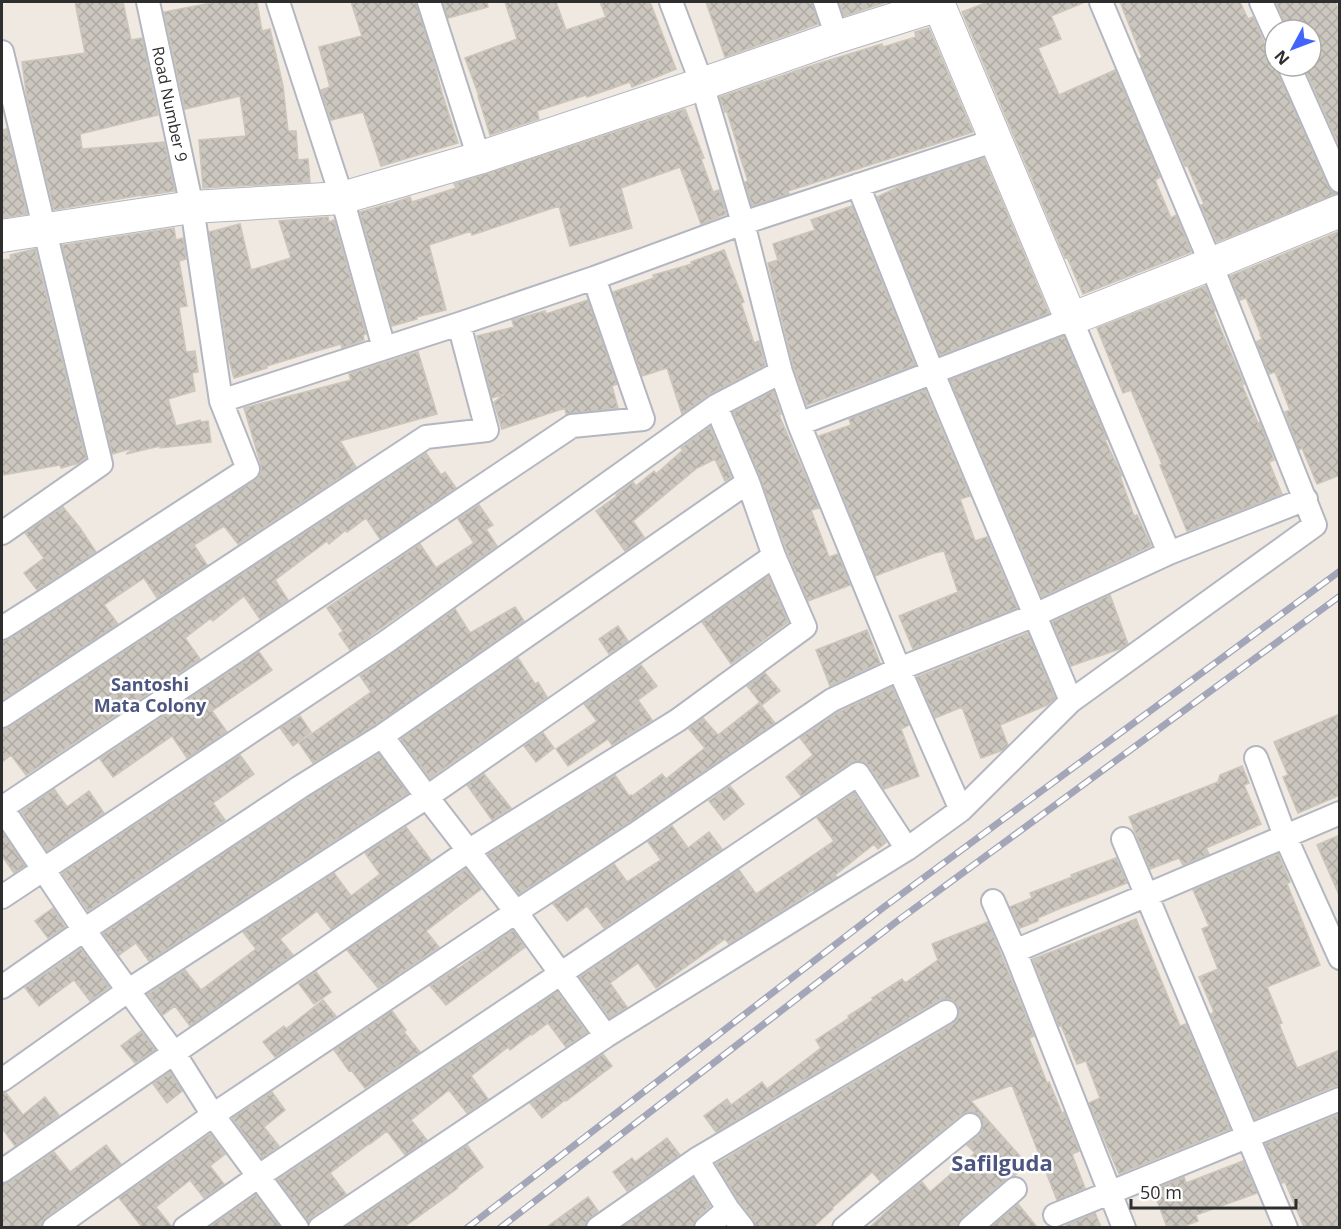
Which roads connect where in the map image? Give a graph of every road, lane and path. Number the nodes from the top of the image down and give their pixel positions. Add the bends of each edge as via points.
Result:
1 (148, 2) edge
2 (278, 2) edge
3 (429, 2) edge
4 (671, 2) edge
5 (825, 2) edge
6 (1101, 2) edge
7 (1261, 2) edge
8 (945, 3) edge
9 (1268, 18) edge
10 (837, 37) junction
11 (2, 52) edge
12 (1294, 78) edge
13 (702, 84) junction
14 (996, 140) junction
15 (479, 158) junction
16 (1340, 181) edge
17 (858, 186) junction
18 (342, 198) junction
19 (192, 207) junction
20 (1340, 211) edge
21 (743, 223) junction
22 (45, 230) junction
23 (2, 236) edge
24 (1211, 264) junction
25 (594, 278) junction
26 (1071, 319) junction
27 (459, 324) junction
28 (384, 348) junction
29 (932, 371) junction
30 (781, 372) junction
31 (221, 401) junction
32 (716, 406) junction
33 (799, 424) junction
34 (748, 483) junction
35 (1305, 499) junction
36 (2, 533) edge
37 (1169, 553) junction
38 (774, 556) junction
39 (1035, 615) junction
40 (2, 628) edge
41 (899, 669) junction
42 (1071, 701) junction
43 (2, 716) edge
44 (382, 736) junction
45 (1256, 759) dead end
46 (427, 797) junction
47 (2, 808) edge
48 (961, 810) junction
49 (1340, 813) edge
50 (1285, 836) junction
51 (1124, 839) dead end
52 (907, 849) junction
53 (468, 851) junction
54 (43, 868) junction
55 (1147, 895) junction
56 (2, 897) edge
57 (993, 901) dead end
58 (516, 912) junction
59 (84, 930) junction
60 (1015, 951) junction
61 (1340, 958) edge
62 (561, 974) junction
63 (2, 987) edge
64 (129, 990) junction
65 (946, 1012) dead end
66 (606, 1036) junction
67 (174, 1053) junction
68 (2, 1080) edge
69 (1340, 1099) edge
70 (213, 1115) junction
71 (970, 1125) dead end
72 (1246, 1136) junction
73 (697, 1160) junction
74 (2, 1171) edge
75 (259, 1176) junction
76 (1015, 1189) dead end
77 (1110, 1191) junction
78 (728, 1209) junction
79 (1055, 1215) dead end
80 (54, 1227) edge
81 (185, 1227) edge
82 (297, 1227) edge
83 (320, 1227) edge
84 (598, 1227) edge
85 (706, 1227) edge
86 (743, 1227) edge
87 (844, 1227) edge
88 (970, 1227) edge
89 (1124, 1227) edge
90 (1286, 1227) edge

1 - 19 street, Road Number 9
2 - 18 street
3 - 15 street
4 - 13 street
5 - 10 street
6 - 24 street
7 - 9 street
8 - 10 street
8 - 14 street
10 - 13 street
11 - 22 street
12 - 16 street
13 - 15 street
13 - 21 street
14 - 17 street
14 - 26 street
15 - 18 street
17 - 21 street
17 - 29 street
18 - 19 street
18 - 28 street
19 - 22 street
19 - 31 street, Road Number 9
20 - 24 street
21 - 25 street
21 - 30 street
22 - 23 street
22 - 36 street via 101,464
24 - 26 street
24 - 35 street
25 - 27 street
25 - 47 street via 643,419 572,426
26 - 29 street
26 - 37 street
27 - 28 street
27 - 43 street via 487,430 426,437
28 - 31 street
29 - 33 street
29 - 39 street
30 - 32 street
30 - 33 street
31 - 40 street, Road Number 9 via 248,469
32 - 34 street
32 - 54 street via 386,642
33 - 41 street
34 - 38 street
34 - 44 street
35 - 37 street
35 - 42 street via 1315,525
37 - 39 street
38 - 46 street
38 - 53 street via 805,627 678,720
39 - 41 street
39 - 42 street
41 - 48 street
41 - 58 street via 832,700
42 - 48 street
44 - 46 street
44 - 59 street
45 - 50 street
46 - 53 street
46 - 64 street
47 - 54 street
48 - 52 street
49 - 50 street
50 - 55 street
50 - 61 street
51 - 55 street
52 - 62 street via 858,774
52 - 66 street
53 - 58 street
53 - 67 street
54 - 56 street
54 - 59 street
55 - 60 street
55 - 72 street
57 - 60 street
58 - 62 street
58 - 70 street
59 - 63 street
59 - 64 street
60 - 77 street
62 - 66 street
62 - 75 street
64 - 67 street
64 - 68 street
65 - 73 street
66 - 83 street
67 - 70 street
67 - 74 street
69 - 72 street
70 - 75 street
70 - 80 street
71 - 87 street
72 - 77 street
72 - 90 street
73 - 78 street
73 - 84 street
75 - 81 street
75 - 82 street
76 - 88 street
77 - 79 street
77 - 89 street
78 - 85 street
78 - 86 street

